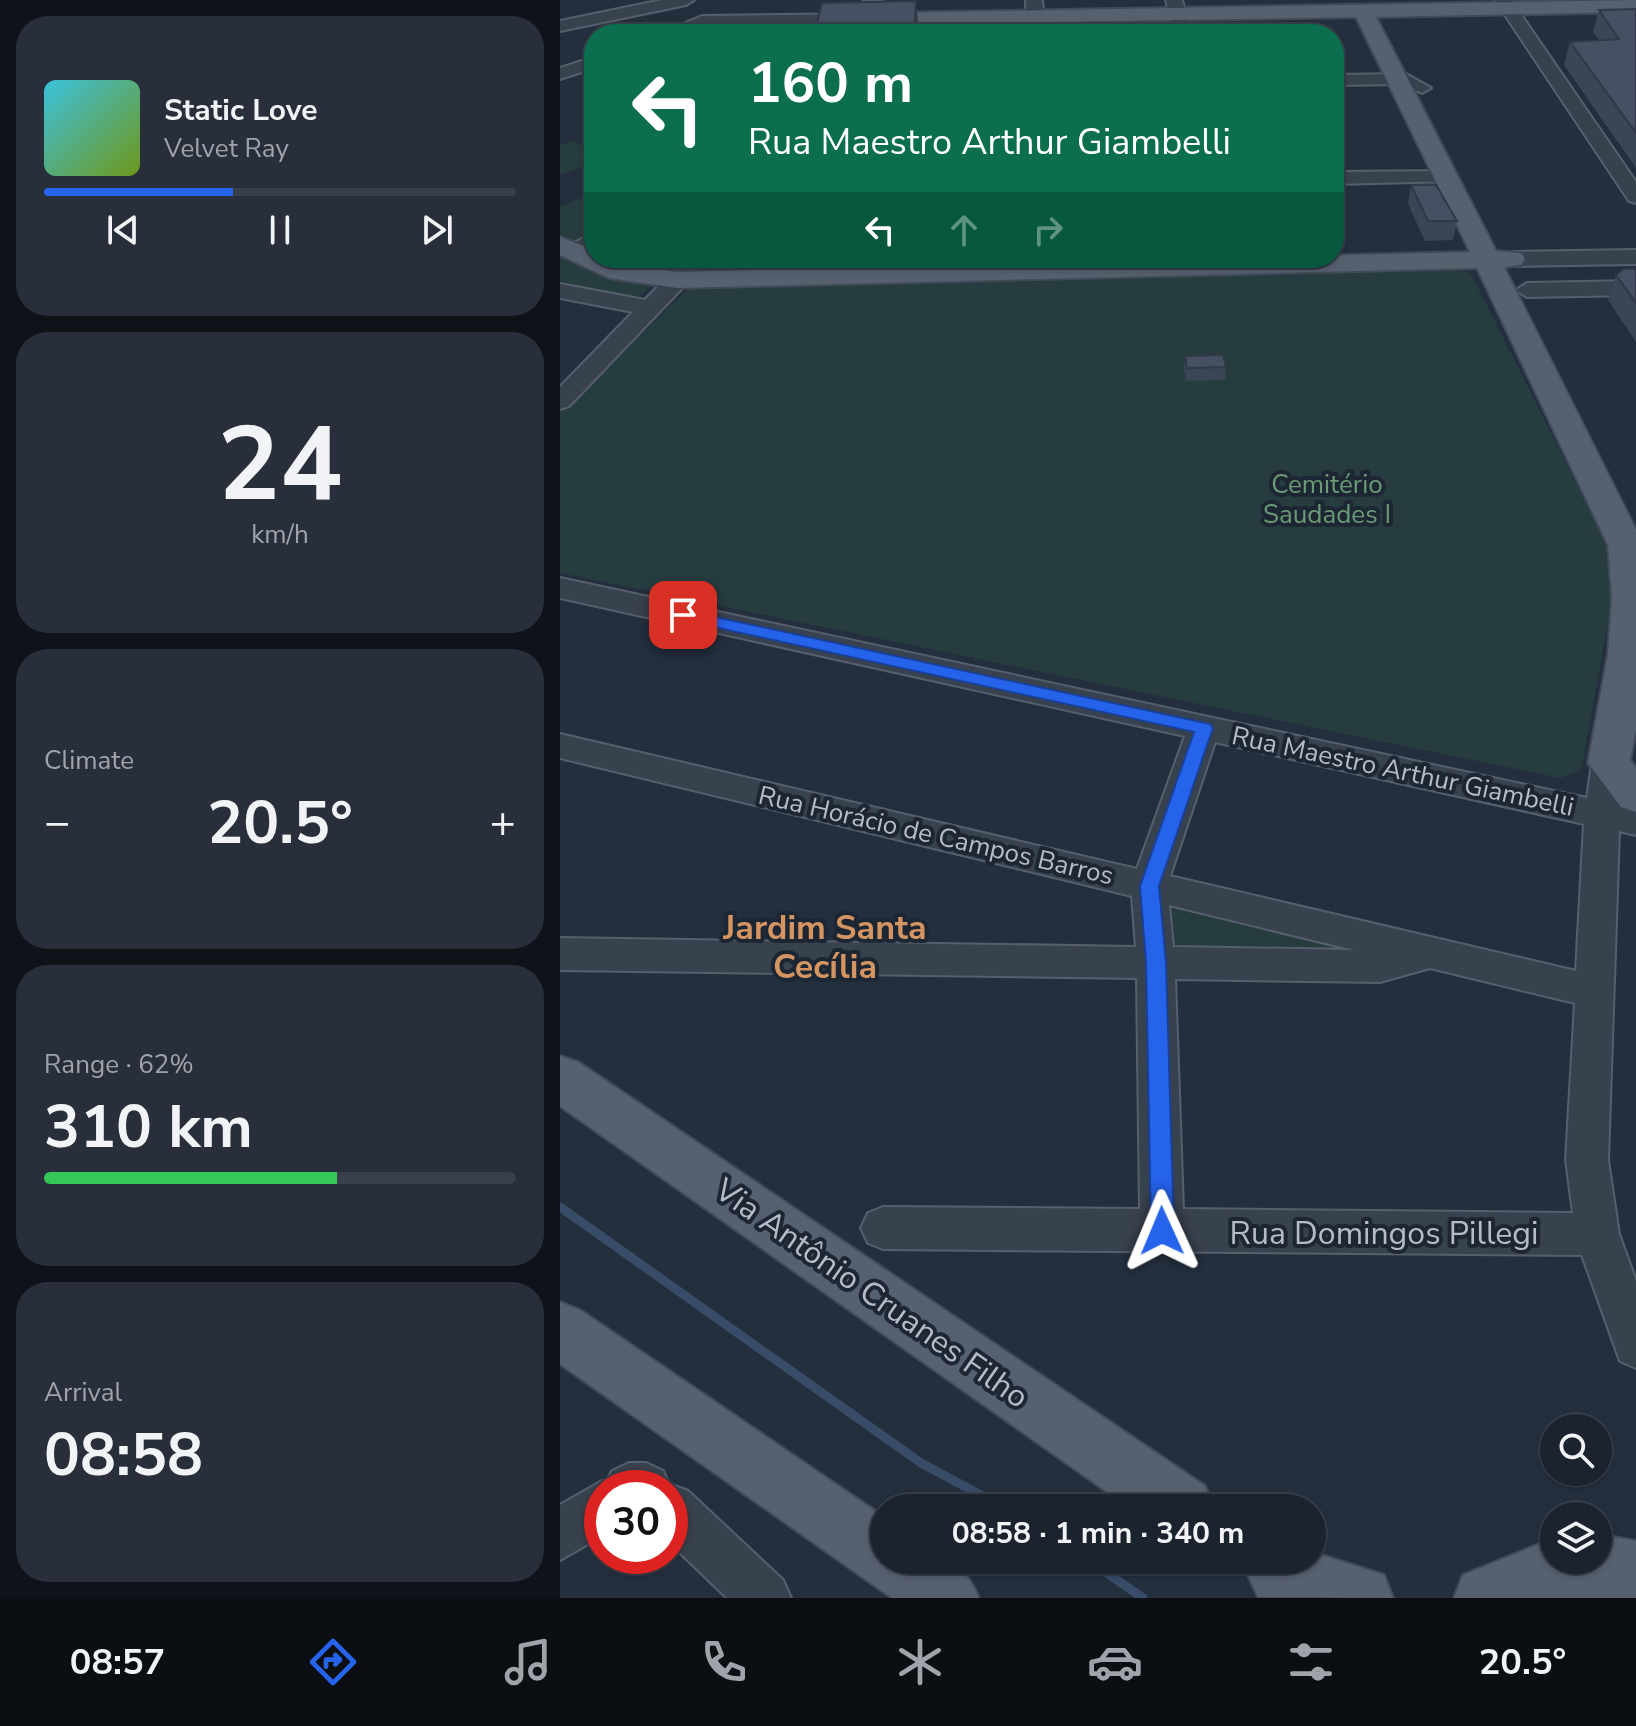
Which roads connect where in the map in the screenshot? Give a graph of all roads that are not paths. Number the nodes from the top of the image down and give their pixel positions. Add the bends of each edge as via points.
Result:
1 (590, 0) edge
2 (686, 0) edge
3 (706, 0) edge
4 (1506, 4) edge
5 (1636, 6) edge
6 (1365, 7) edge
7 (871, 10) edge
8 (617, 14) junction
9 (1171, 16) edge
10 (1035, 17) edge
11 (702, 21) junction
12 (694, 24) edge
13 (560, 26) edge
14 (584, 66) edge
15 (560, 74) edge
16 (1344, 80) edge
17 (1410, 83) junction
18 (1447, 177) junction
19 (1344, 178) edge
20 (1636, 197) edge
21 (1630, 257) edge
22 (1574, 258) junction
23 (1498, 259) junction
24 (1344, 261) edge
25 (620, 268) edge
26 (1065, 268) edge
27 (677, 280) junction
28 (1636, 281) edge
29 (1591, 288) junction
30 (1636, 288) edge
31 (1527, 290) junction
32 (560, 291) edge
33 (651, 308) junction
34 (565, 390) edge
35 (1636, 512) edge
36 (560, 588) edge
37 (1631, 668) edge
38 (1204, 728) junction
39 (560, 746) edge
40 (1609, 763) junction
41 (1636, 796) edge
42 (1619, 818) edge
43 (1149, 886) junction
44 (1430, 953) junction
45 (560, 954) edge
46 (1156, 963) junction
47 (1592, 991) junction
48 (560, 1078) edge
49 (883, 1228) dead end
50 (1162, 1231) junction
51 (1597, 1234) junction
52 (560, 1330) edge
53 (1636, 1345) edge
54 (1163, 1494) edge
55 (584, 1518) edge
56 (688, 1526) edge
57 (560, 1535) edge
58 (870, 1544) edge
59 (1636, 1573) edge
60 (912, 1574) edge
61 (1284, 1578) edge
62 (764, 1598) edge
63 (947, 1598) edge
64 (1361, 1598) edge
65 (1486, 1598) edge

1 - 8 street
2 - 8 street
3 - 11 street
4 - 5 main road
4 - 6 main road
4 - 20 street
6 - 9 main road
6 - 17 main road
7 - 10 main road
7 - 11 street
8 - 13 street
9 - 10 main road
11 - 12 street
14 - 15 street
16 - 17 street
17 - 18 main road
17 - 23 main road
18 - 19 street
18 - 23 main road
21 - 22 street
21 - 28 street
22 - 23 street
22 - 29 street
23 - 24 main road
23 - 31 main road
23 - 37 main road via 1626,545 1635,578
25 - 27 main road via 643,278
26 - 27 main road
27 - 33 street
29 - 30 street
29 - 31 street
31 - 35 main road
32 - 33 street
33 - 34 street
36 - 38 street, Rua Maestro Arthur Giambelli
37 - 40 main road
38 - 42 street, Rua Maestro Arthur Giambelli
38 - 43 street
39 - 43 street, Rua Horácio de Campos Barros
40 - 41 main road
40 - 42 street
42 - 47 street
43 - 44 street, Rua Horácio de Campos Barros
43 - 46 street
44 - 46 street via 1380,966
44 - 47 street, Rua Horácio de Campos Barros
45 - 46 street
46 - 50 street
47 - 51 street via 1587,1160
48 - 54 main road, Via Antônio Cruanes Filho
49 - 50 street, Rua Domingos Pillegi
50 - 51 street, Rua Domingos Pillegi
51 - 53 street
52 - 58 main road
55 - 57 street
56 - 62 street
59 - 65 main road via 1580,1563 1524,1576
60 - 63 main road
61 - 64 main road

